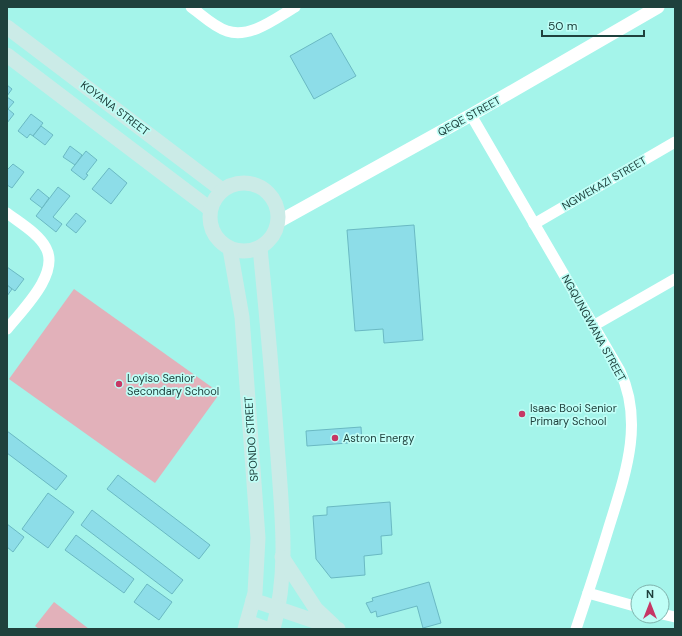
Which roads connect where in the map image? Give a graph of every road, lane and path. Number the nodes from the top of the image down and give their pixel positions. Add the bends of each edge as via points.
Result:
1 (191, 7) edge
2 (294, 7) edge
3 (658, 7) edge
4 (7, 27) edge
5 (7, 55) edge
6 (472, 115) junction
7 (675, 142) edge
8 (222, 190) junction
9 (210, 209) junction
10 (7, 214) edge
11 (278, 222) junction
12 (534, 224) junction
13 (260, 248) junction
14 (230, 249) junction
15 (675, 279) edge
16 (593, 326) junction
17 (7, 329) edge
18 (282, 557) junction
19 (588, 593) junction
20 (253, 600) junction
21 (630, 605) edge
22 (279, 609) junction
23 (246, 625) edge
24 (337, 628) edge
25 (267, 629) edge
26 (273, 629) edge
27 (576, 629) edge

1 - 2 street via 226,31 236,34 256,29
3 - 6 street, QEQE STREET
4 - 8 main road, KOYANA STREET
5 - 9 main road
6 - 11 street, QEQE STREET
6 - 12 street, NGQUNGWANA STREET
7 - 12 street, NGWEKAZI STREET
8 - 9 main road
8 - 11 main road via 237,183 261,187 273,198 278,210
9 - 14 main road via 210,225 213,232 217,239
10 - 17 street via 38,238 46,248 50,267 32,297
11 - 13 main road via 272,237
12 - 16 street, NGQUNGWANA STREET
13 - 14 main road via 240,252
13 - 18 main road via 274,393 282,513
14 - 20 main road, SPONDO STREET via 242,317 254,470 258,538
15 - 16 street
16 - 19 street, NGQUNGWANA STREET via 625,383 629,394 632,426 631,447 624,478
18 - 22 main road
18 - 24 main road via 316,609
19 - 21 street
19 - 27 street, NGQUNGWANA STREET
20 - 22 main road
20 - 23 main road, SPONDO STREET
22 - 24 main road
22 - 26 main road
23 - 25 main road

